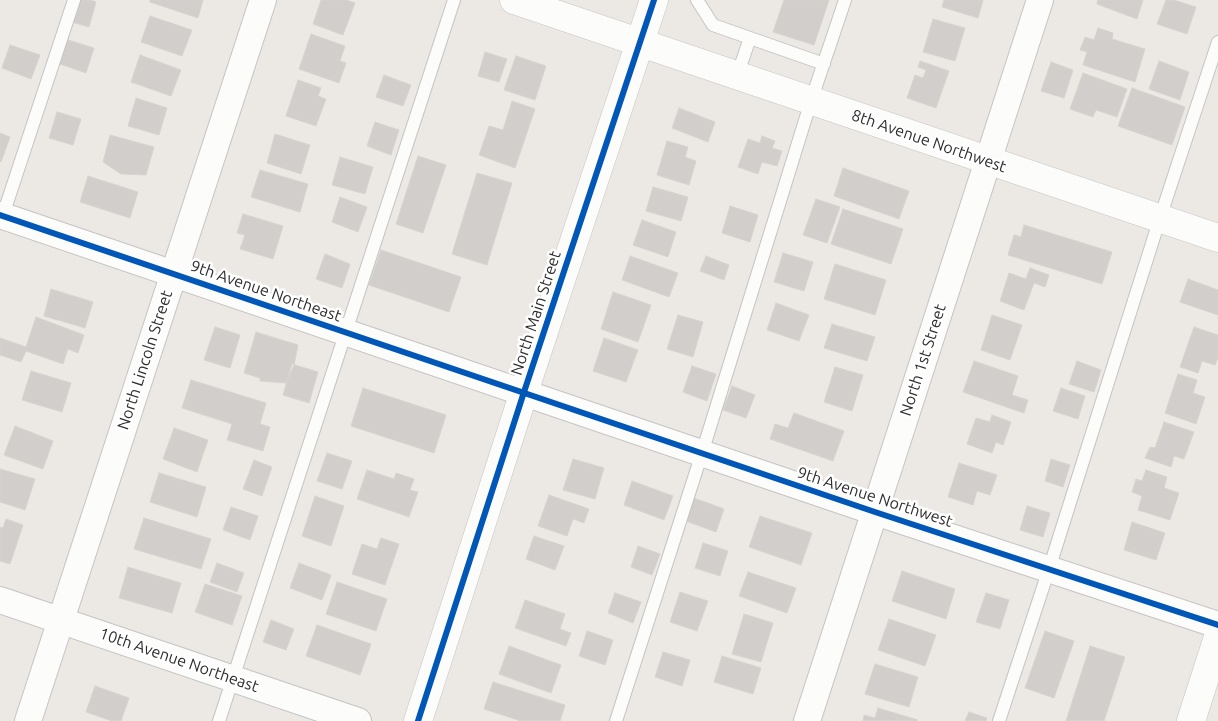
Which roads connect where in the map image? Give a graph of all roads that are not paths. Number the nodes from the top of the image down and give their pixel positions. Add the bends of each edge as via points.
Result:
1 (74, 0) edge
2 (263, 0) edge
3 (454, 0) edge
4 (514, 0) edge
5 (654, 0) edge
6 (698, 0) edge
7 (845, 0) edge
8 (1040, 0) edge
9 (750, 38) junction
10 (1218, 42) edge
11 (640, 44) junction
12 (824, 64) junction
13 (737, 76) junction
14 (811, 101) junction
15 (987, 160) junction
16 (1, 218) edge
17 (1160, 218) junction
18 (1218, 238) edge
19 (173, 274) junction
20 (345, 332) junction
21 (524, 392) junction
22 (702, 453) junction
23 (875, 512) junction
24 (1050, 569) junction
25 (0, 600) edge
26 (60, 620) junction
27 (1218, 625) edge
28 (1218, 637) edge
29 (233, 679) junction
30 (28, 721) edge
31 (219, 721) edge
32 (358, 721) edge
33 (418, 721) edge
34 (616, 721) edge
35 (807, 721) edge
36 (999, 721) edge
37 (1191, 721) edge

1 - 16 lane
2 - 19 street, North Lincoln Street
3 - 20 lane
4 - 11 street, 8th Avenue Northwest
5 - 11 street, North Main Street
6 - 9 lane via 713,25
7 - 12 lane
8 - 15 street, North 1st Street
9 - 12 lane
9 - 13 lane
10 - 17 lane
11 - 13 street, 8th Avenue Northwest
11 - 21 street, North Main Street
12 - 14 lane
13 - 14 street, 8th Avenue Northwest
14 - 15 street, 8th Avenue Northwest
14 - 22 lane
15 - 17 street, 8th Avenue Northwest
15 - 23 street, North 1st Street
16 - 19 street, 9th Avenue Northeast
17 - 18 street, 8th Avenue Northwest
17 - 24 lane
19 - 20 street, 9th Avenue Northeast
19 - 26 street, North Lincoln Street
20 - 21 street, 9th Avenue Northeast
20 - 29 lane
21 - 22 street, 9th Avenue Northwest
21 - 33 street, North Main Street
22 - 23 street, 9th Avenue Northwest
22 - 34 lane
23 - 24 street, 9th Avenue Northwest
23 - 35 street, North 1st Street
24 - 27 street, 9th Avenue Northwest
24 - 36 lane
25 - 26 street, 10th Avenue Northeast
26 - 29 street, 10th Avenue Northeast
26 - 30 street, North Lincoln Street
28 - 37 street
29 - 31 lane
29 - 32 street, 10th Avenue Northeast

